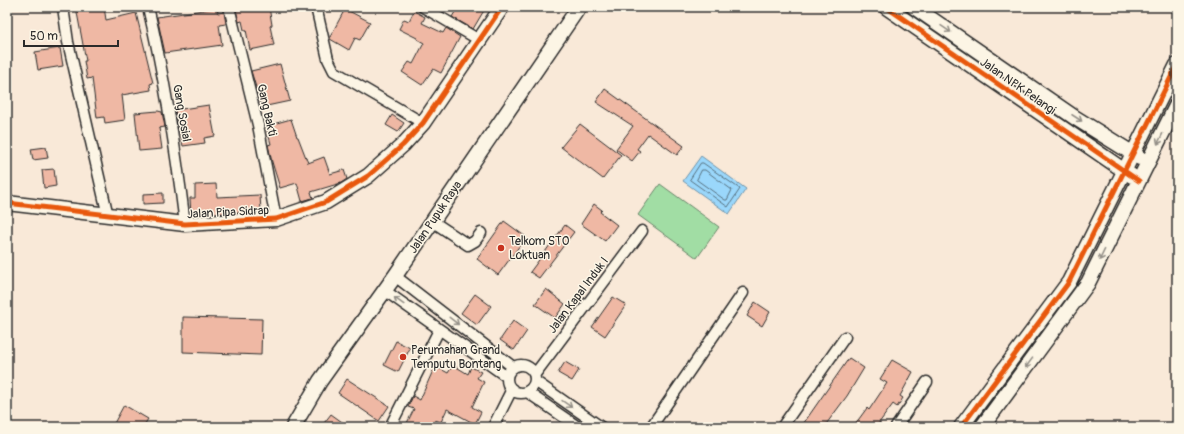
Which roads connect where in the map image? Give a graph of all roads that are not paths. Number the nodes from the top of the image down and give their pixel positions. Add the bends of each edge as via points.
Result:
1 (63, 7) edge
2 (148, 7) edge
3 (229, 7) edge
4 (316, 7) edge
5 (423, 7) edge
6 (502, 7) edge
7 (579, 7) edge
8 (886, 7) edge
9 (914, 7) edge
10 (481, 41) junction
11 (1177, 66) edge
12 (1177, 104) edge
13 (423, 123) junction
14 (1132, 154) junction
15 (1148, 163) junction
16 (1124, 172) junction
17 (1139, 181) junction
18 (7, 204) edge
19 (108, 216) junction
20 (276, 220) junction
21 (432, 221) junction
22 (184, 224) junction
23 (642, 231) dead end
24 (482, 234) dead end
25 (395, 276) junction
26 (384, 290) junction
27 (743, 293) dead end
28 (439, 330) junction
29 (845, 337) dead end
30 (514, 367) junction
31 (507, 377) junction
32 (535, 378) junction
33 (927, 382) dead end
34 (512, 389) junction
35 (527, 392) junction
36 (293, 427) edge
37 (390, 427) edge
38 (493, 427) edge
39 (578, 427) edge
40 (601, 427) edge
41 (650, 427) edge
42 (782, 427) edge
43 (896, 427) edge
44 (961, 427) edge
45 (982, 427) edge

1 - 19 street via 68,42
2 - 22 street, Gang Sosial via 177,158
3 - 20 street, Gang Bakti via 258,125
4 - 13 street via 328,59 334,70
5 - 10 street
6 - 10 street, Jalan Pipa Sidrap
7 - 21 street, Jalan Pupuk Raya
8 - 16 street, Jalan NPK Pelangi
9 -> 14 street, Jalan NPK Pelangi
10 - 13 street, Jalan Pipa Sidrap
11 - 14 street
12 -> 15 street
13 - 20 street, Jalan Pipa Sidrap via 368,176 326,202
14 - 15 street, Jalan NPK Pelangi
14 - 16 street
15 - 17 street
16 - 17 street, Jalan NPK Pelangi
16 - 44 street via 1068,282
17 -> 45 street via 1088,283
18 - 19 street, Jalan Pipa Sidrap
19 - 22 street, Jalan Pipa Sidrap
20 - 22 street, Jalan Pipa Sidrap
21 - 24 street via 468,245
21 - 25 street, Jalan Pupuk Raya
23 - 32 street, Jalan Kapal Induk I
25 - 26 street, Jalan Pupuk Raya
25 -> 30 street
28 -> 26 street
26 - 36 street, Jalan Pupuk Raya via 320,381
27 - 41 street
28 - 31 street
28 - 37 street
29 - 42 street
30 - 31 street
30 - 32 street via 526,365
31 - 34 street
32 - 35 street
32 -> 40 street
33 - 43 street
34 - 35 street via 519,393
34 - 38 street
35 - 39 street

